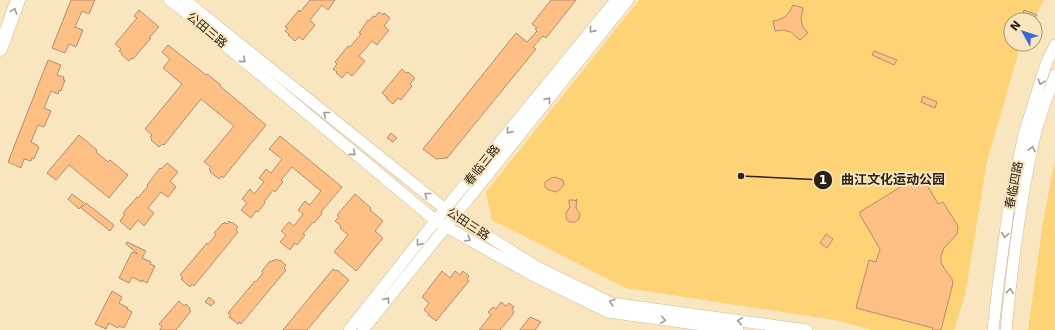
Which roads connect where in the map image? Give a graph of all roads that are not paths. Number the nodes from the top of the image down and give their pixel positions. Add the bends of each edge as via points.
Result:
1 (18, 0) edge
2 (616, 0) edge
3 (628, 0) edge
4 (182, 3) edge
5 (1055, 45) edge
6 (0, 49) edge
7 (1055, 75) edge
8 (450, 212) junction
9 (441, 224) junction
10 (349, 330) edge
11 (363, 330) edge
12 (738, 330) edge
13 (807, 330) edge
14 (993, 330) edge
15 (1006, 330) edge

6 -> 1 highway
2 -> 8 street, 春临三路
8 -> 3 street, 春临三路
8 -> 4 street, 公田三路
4 -> 9 street, 公田三路
5 -> 14 street, 春临四路 via 1046,64 1024,134 1009,205
15 -> 7 street, 春临四路 via 1020,207 1035,137
8 - 9 street, 春临三路
13 -> 8 street, 公田三路 via 611,303 537,267
9 -> 10 street, 春临三路
11 -> 9 street, 春临三路
9 -> 12 street, 公田三路 via 532,275 608,312

